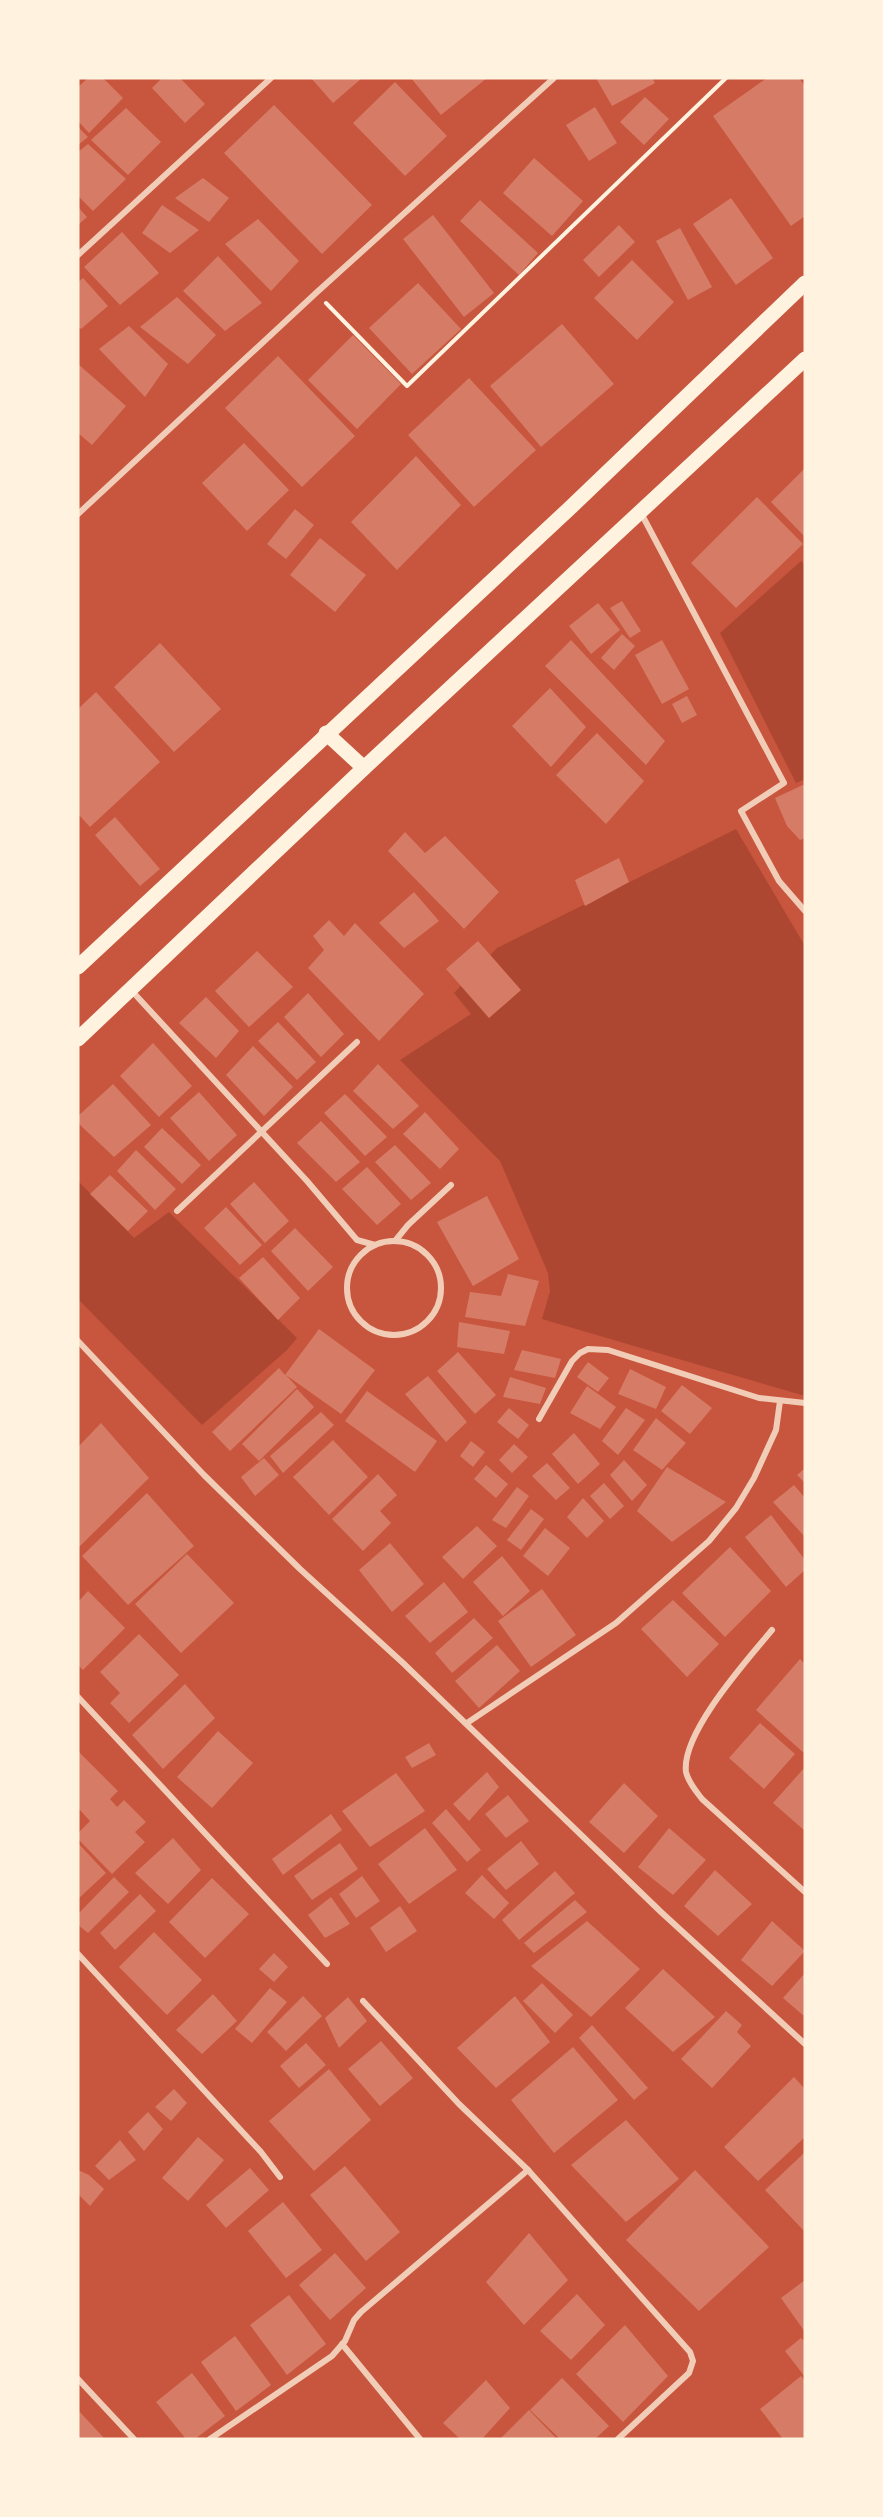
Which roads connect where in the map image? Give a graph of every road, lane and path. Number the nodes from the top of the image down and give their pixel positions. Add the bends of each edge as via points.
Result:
1 (271, 78) edge
2 (554, 78) edge
3 (726, 78) edge
4 (78, 255) edge
5 (805, 283) edge
6 (316, 293) junction
7 (805, 359) edge
8 (641, 513) junction
9 (78, 514) edge
10 (326, 733) junction
11 (364, 768) junction
12 (805, 911) edge
13 (78, 967) edge
14 (130, 990) junction
15 (78, 1039) edge
16 (357, 1042) dead end
17 (261, 1132) junction
18 (451, 1185) dead end
19 (177, 1211) dead end
20 (395, 1241) junction
21 (375, 1245) junction
22 (78, 1341) edge
23 (780, 1401) junction
24 (805, 1403) edge
25 (539, 1419) dead end
26 (772, 1630) dead end
27 (78, 1697) edge
28 (466, 1724) junction
29 (805, 1892) edge
30 (78, 1954) edge
31 (327, 1964) dead end
32 (363, 2001) dead end
33 (805, 2044) edge
34 (528, 2170) junction
35 (280, 2177) dead end
36 (342, 2344) junction
37 (78, 2379) edge
38 (134, 2439) edge
39 (210, 2439) edge
40 (420, 2439) edge
41 (618, 2439) edge

1 - 4 street
2 - 6 street
3 - 6 path via 407,386
5 - 10 main road via 571,507
6 - 9 street
7 - 8 main road
8 - 11 main road
8 - 12 street via 784,783 741,811 779,881
10 - 11 main road
10 - 13 main road
11 - 14 main road
14 - 15 main road
14 - 17 street
16 - 17 street
17 - 19 street
17 - 21 street via 357,1240
18 - 20 street
20 - 21 street
20 - 21 street via 416,1246 432,1259 441,1278 436,1310 428,1321 405,1334 391,1335 365,1325 349,1301 347,1287 356,1261
22 - 28 street via 246,1516
23 - 24 street
23 - 25 street via 595,1348 580,1353 572,1361
23 - 28 street via 776,1430 754,1478 709,1541 616,1623
26 - 29 street via 713,1704 695,1735 686,1771 702,1799
27 - 31 street
28 - 33 street
30 - 35 street
32 - 34 street via 459,2104
34 - 36 street via 361,2312
34 - 41 street via 690,2352 693,2361 689,2373
36 - 39 street via 332,2356
36 - 40 street
37 - 38 street

